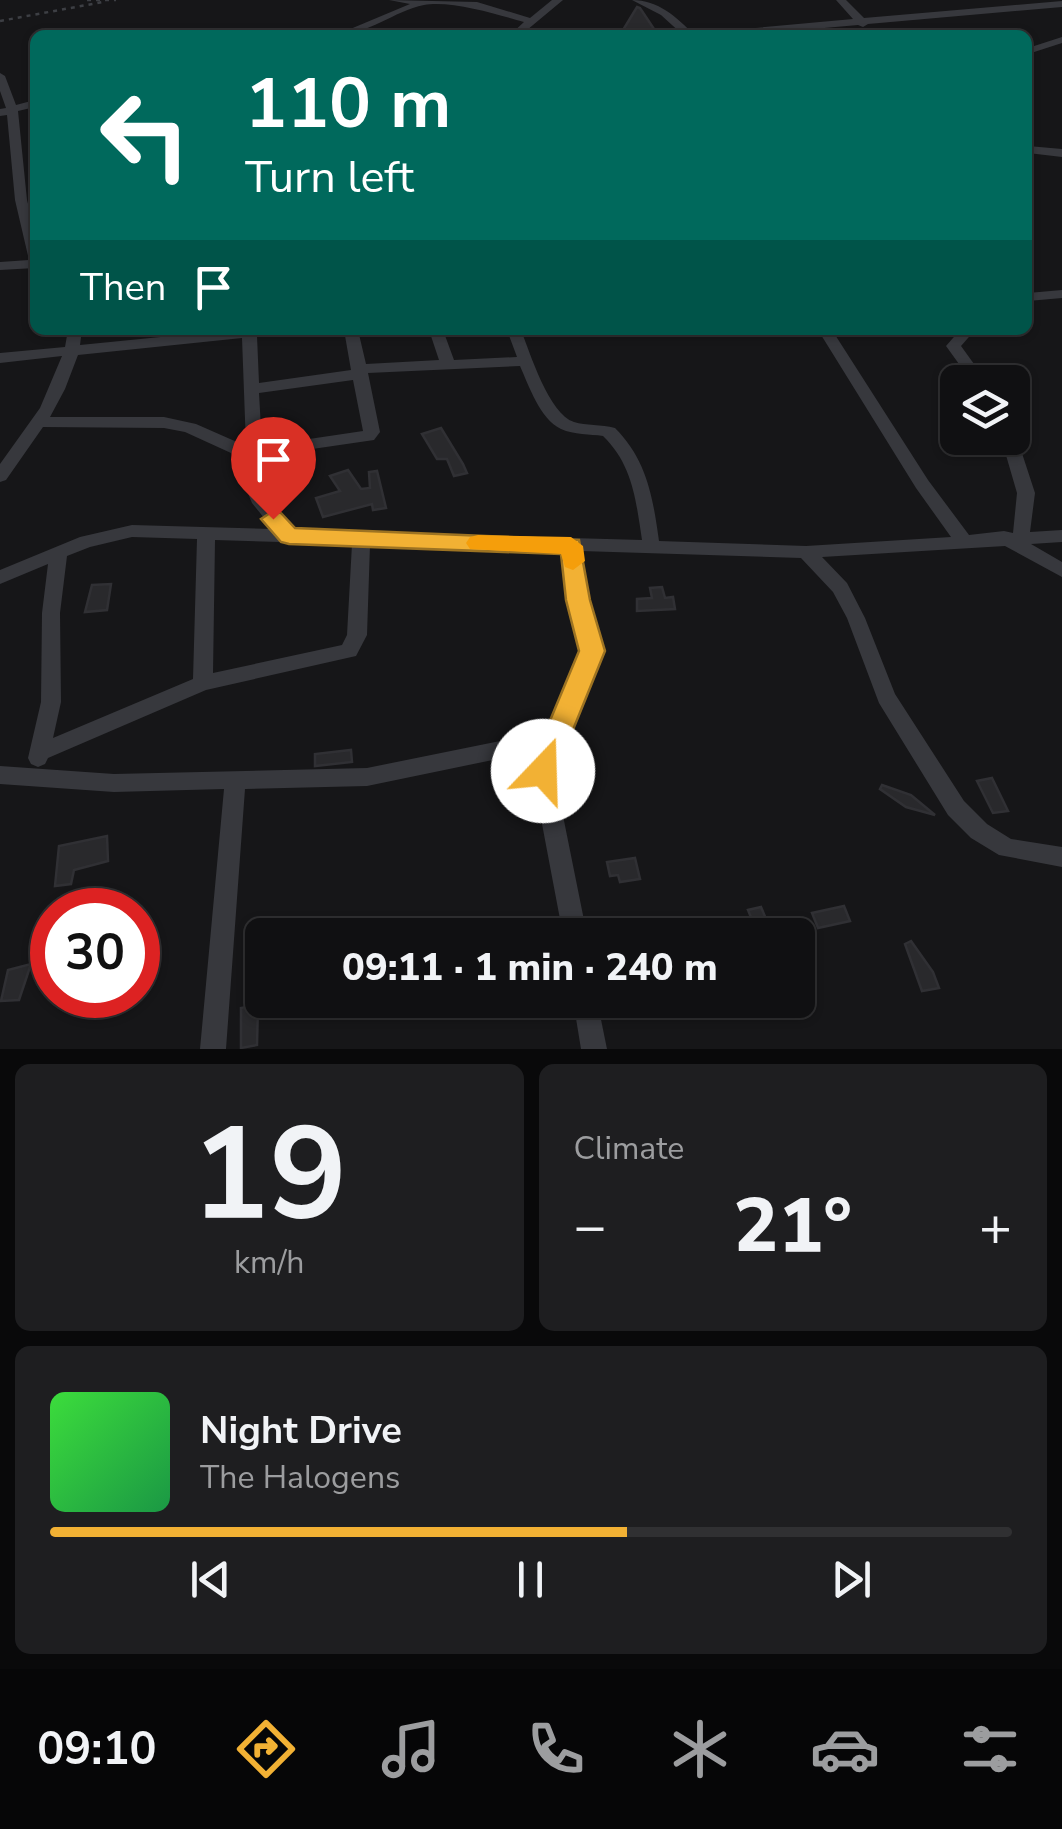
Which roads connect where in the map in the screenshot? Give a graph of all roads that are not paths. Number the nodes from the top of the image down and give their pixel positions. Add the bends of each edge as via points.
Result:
1 (394, 0) edge
2 (558, 0) edge
3 (637, 0) edge
4 (841, 0) edge
5 (430, 1) edge
6 (1002, 4) edge
7 (1062, 4) edge
8 (531, 21) junction
9 (869, 23) junction
10 (354, 30) edge
11 (521, 30) edge
12 (684, 30) edge
13 (777, 30) edge
14 (876, 30) edge
15 (1062, 40) edge
16 (1032, 50) edge
17 (0, 76) edge
18 (6, 111) edge
19 (1032, 150) edge
20 (1062, 153) edge
21 (30, 239) edge
22 (30, 262) edge
23 (0, 266) edge
24 (1062, 294) edge
25 (1032, 297) edge
26 (75, 335) edge
27 (221, 335) edge
28 (249, 335) edge
29 (352, 335) edge
30 (438, 335) edge
31 (516, 335) edge
32 (829, 335) edge
33 (963, 335) edge
34 (73, 351) junction
35 (0, 358) edge
36 (526, 361) junction
37 (448, 364) junction
38 (967, 365) edge
39 (358, 371) junction
40 (250, 389) junction
41 (40, 422) junction
42 (246, 452) junction
43 (1014, 455) edge
44 (0, 476) edge
45 (206, 532) junction
46 (289, 536) junction
47 (1062, 536) edge
48 (1012, 537) junction
49 (361, 540) junction
50 (963, 540) junction
51 (652, 545) junction
52 (571, 546) junction
53 (59, 552) junction
54 (806, 552) junction
55 (1062, 570) edge
56 (0, 576) edge
57 (203, 683) junction
58 (554, 739) junction
59 (39, 752) junction
60 (0, 775) edge
61 (33, 778) junction
62 (235, 780) junction
63 (1062, 858) edge
64 (571, 918) edge
65 (589, 1018) edge
66 (213, 1049) edge
67 (594, 1049) edge

1 - 5 street
2 - 8 street
3 - 12 street
4 - 9 street
5 - 8 street via 477,5
5 - 10 street
6 - 7 street
6 - 9 street
8 - 11 street
9 - 13 street
9 - 14 street
15 - 16 street
17 - 18 street
18 - 21 street
19 - 20 street
22 - 23 street
24 - 25 street
26 - 34 street
27 - 34 street
28 - 40 street
29 - 39 street
30 - 37 street
31 - 36 street
32 - 50 street
33 - 38 street via 953,346
34 - 35 street
34 - 41 street
36 - 37 street
36 - 51 street via 558,420 609,432 633,463
37 - 39 street
39 - 40 street
39 - 42 street via 370,435
40 - 42 street
41 - 42 street via 182,426
41 - 44 street
42 - 46 street via 260,503
43 - 48 street via 1026,493
45 - 46 street
45 - 53 street via 132,531
45 - 57 street
46 - 49 street
47 - 48 street
48 - 50 street
48 - 55 street
49 - 52 street
49 - 57 street via 357,635 349,650
50 - 54 street
51 - 52 street
51 - 54 street
52 - 58 street via 592,651
53 - 56 street
53 - 59 street via 51,702
54 - 63 street via 840,588 886,697 956,808 1007,848
57 - 59 street
58 - 62 street via 368,777
58 - 64 street via 544,781
59 - 61 street
60 - 61 street
61 - 62 street
62 - 66 street
65 - 67 street

